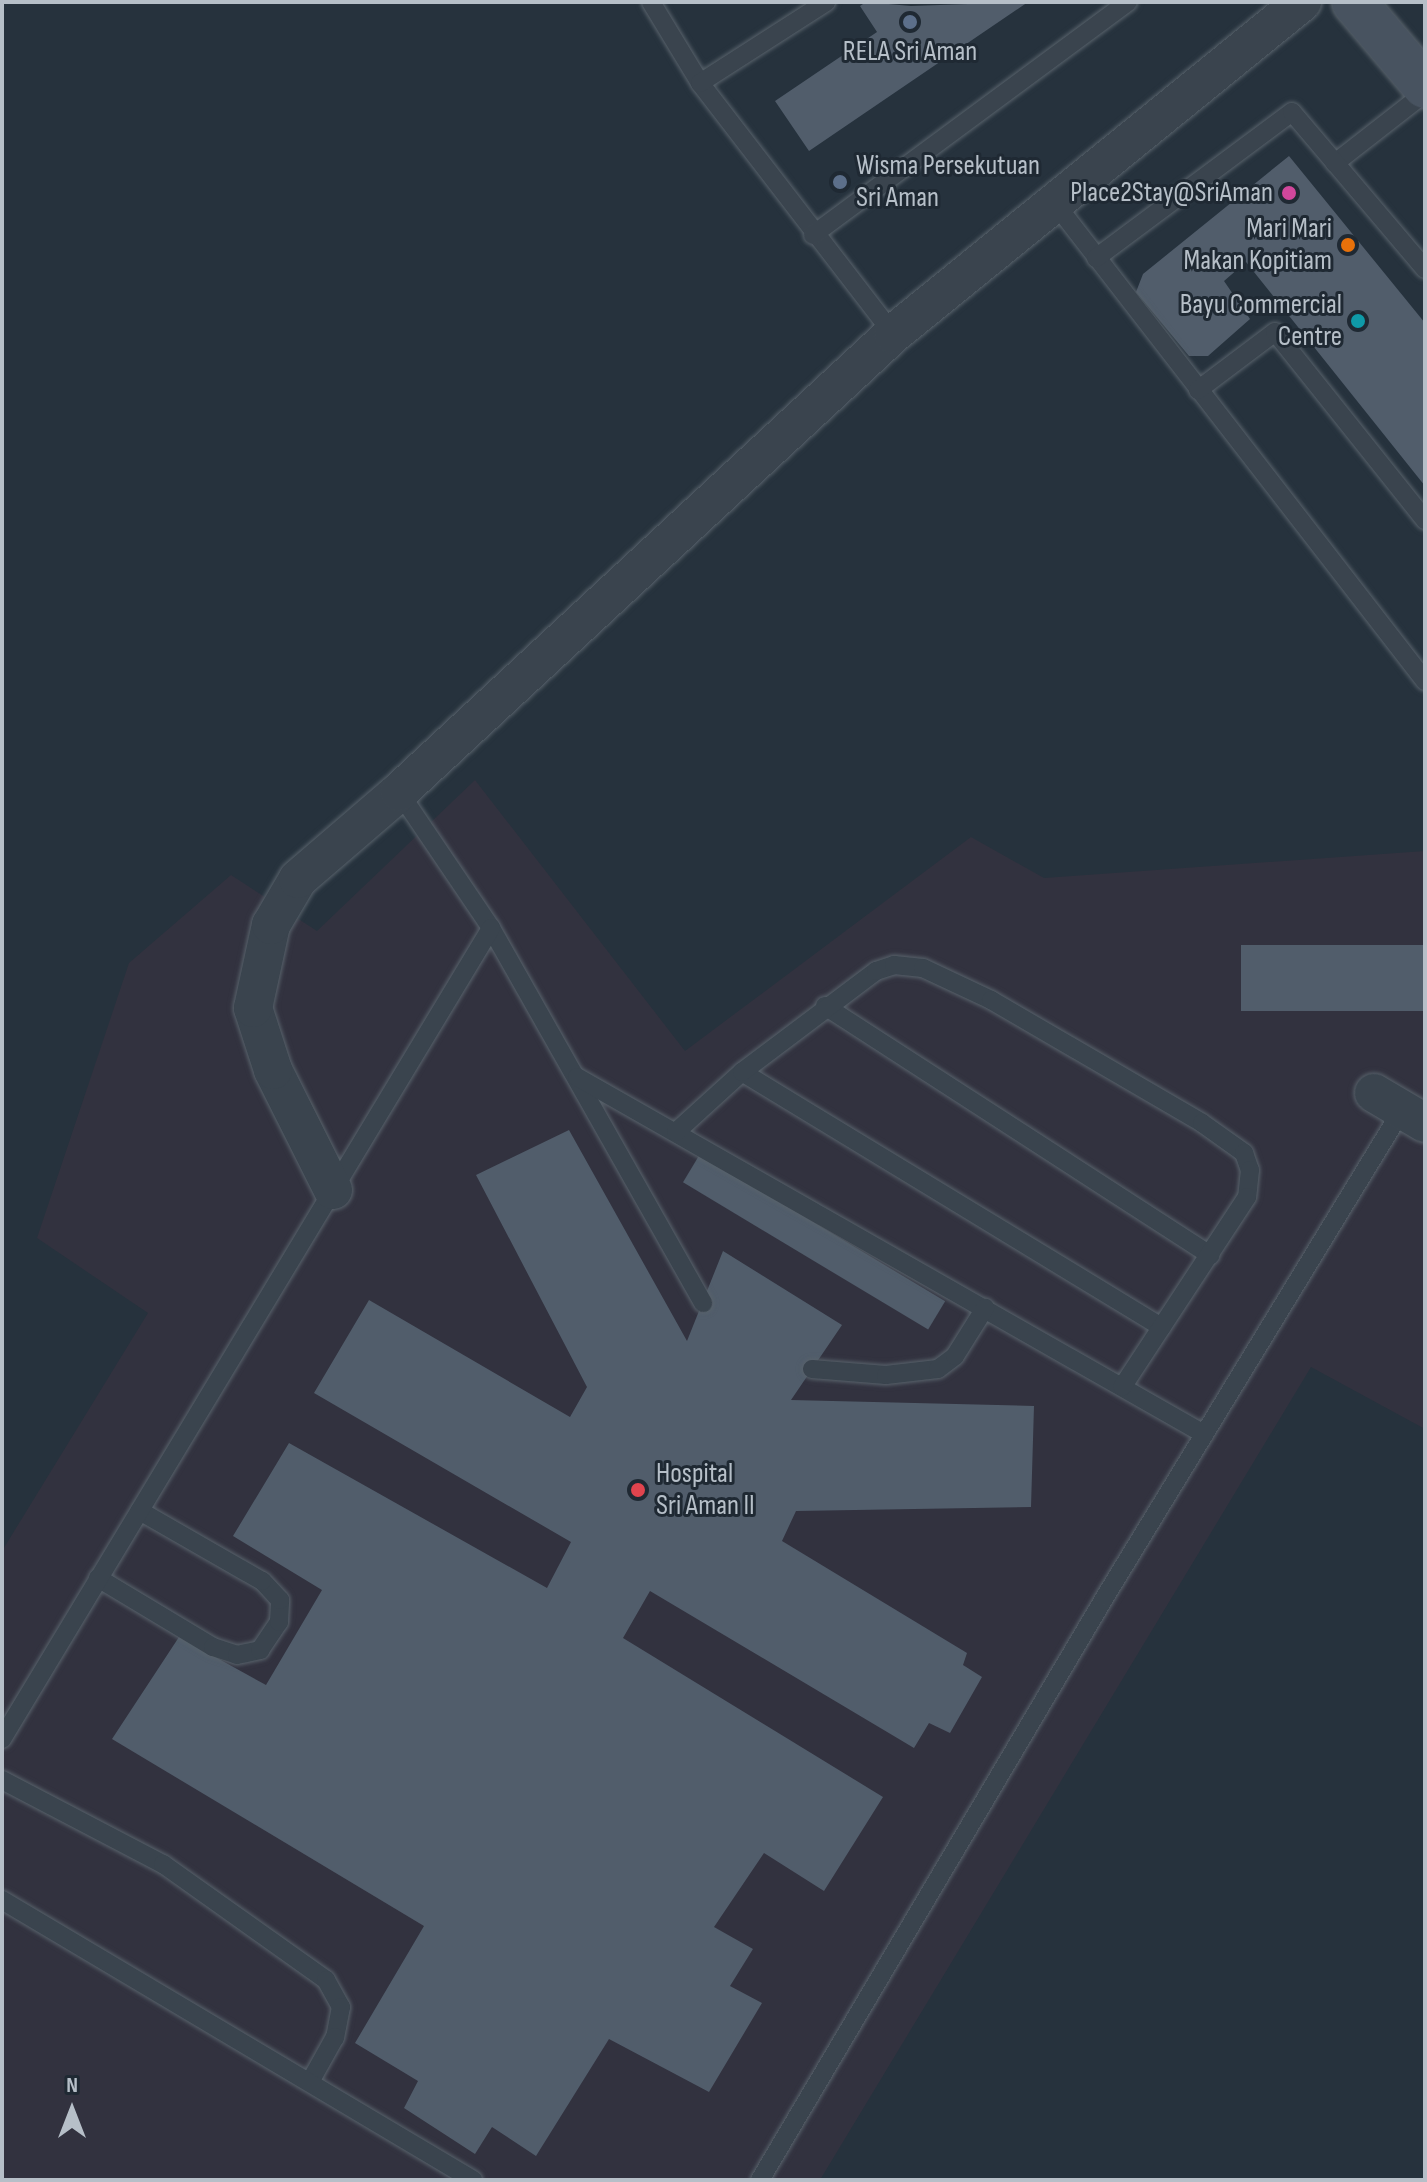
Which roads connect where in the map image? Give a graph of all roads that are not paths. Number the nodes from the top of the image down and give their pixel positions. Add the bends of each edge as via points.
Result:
1 (826, 2) edge
2 (1128, 2) edge
3 (1302, 2) edge
4 (1354, 2) edge
5 (654, 3) edge
6 (700, 83) junction
7 (1425, 86) edge
8 (1425, 93) edge
9 (1335, 163) junction
10 (1054, 202) junction
11 (813, 235) junction
12 (1096, 258) junction
13 (1425, 269) edge
14 (893, 334) junction
15 (1198, 390) junction
16 (1425, 520) edge
17 (1425, 681) edge
18 (399, 792) junction
19 (491, 928) junction
20 (825, 1006) junction
21 (742, 1072) junction
22 (577, 1077) junction
23 (1400, 1109) edge
24 (676, 1132) junction
25 (333, 1190) junction
26 (1210, 1255) junction
27 (703, 1303) dead end
28 (985, 1308) junction
29 (1162, 1327) junction
30 (812, 1369) dead end
31 (1122, 1387) junction
32 (1204, 1434) junction
33 (140, 1511) junction
34 (98, 1578) junction
35 (2, 1739) edge
36 (2, 1780) edge
37 (2, 1900) edge
38 (311, 2080) junction
39 (473, 2180) edge
40 (760, 2180) edge

1 - 6 lane
2 - 11 lane
3 - 10 street
4 - 7 street
5 - 6 lane
6 - 11 lane
8 - 9 lane
9 - 12 lane via 1292,112
9 - 13 lane
10 - 12 lane
10 - 14 street
11 - 14 lane
12 - 15 lane
14 - 18 street
15 - 16 lane via 1275,332
15 - 17 lane
18 - 19 lane
18 - 25 street via 298,879 271,925 253,1008 273,1070
19 - 22 lane
19 - 25 lane
20 - 21 lane
20 - 26 lane
20 - 26 lane via 876,971 894,965 923,968 991,1000 1202,1123 1244,1153 1250,1170 1247,1197
21 - 24 lane
21 - 29 lane
22 - 24 lane
22 - 27 lane
23 - 32 lane
24 - 28 lane
25 - 33 lane
26 - 29 lane
28 - 30 lane via 955,1356 938,1369 886,1375
28 - 31 lane
29 - 31 lane
31 - 32 lane
32 - 40 lane
33 - 34 lane
33 - 34 lane via 262,1581 280,1600 279,1622 260,1650 237,1655 213,1647
34 - 35 lane
36 - 38 lane via 163,1864 326,1980 341,2007 335,2037
37 - 38 lane
38 - 39 lane

